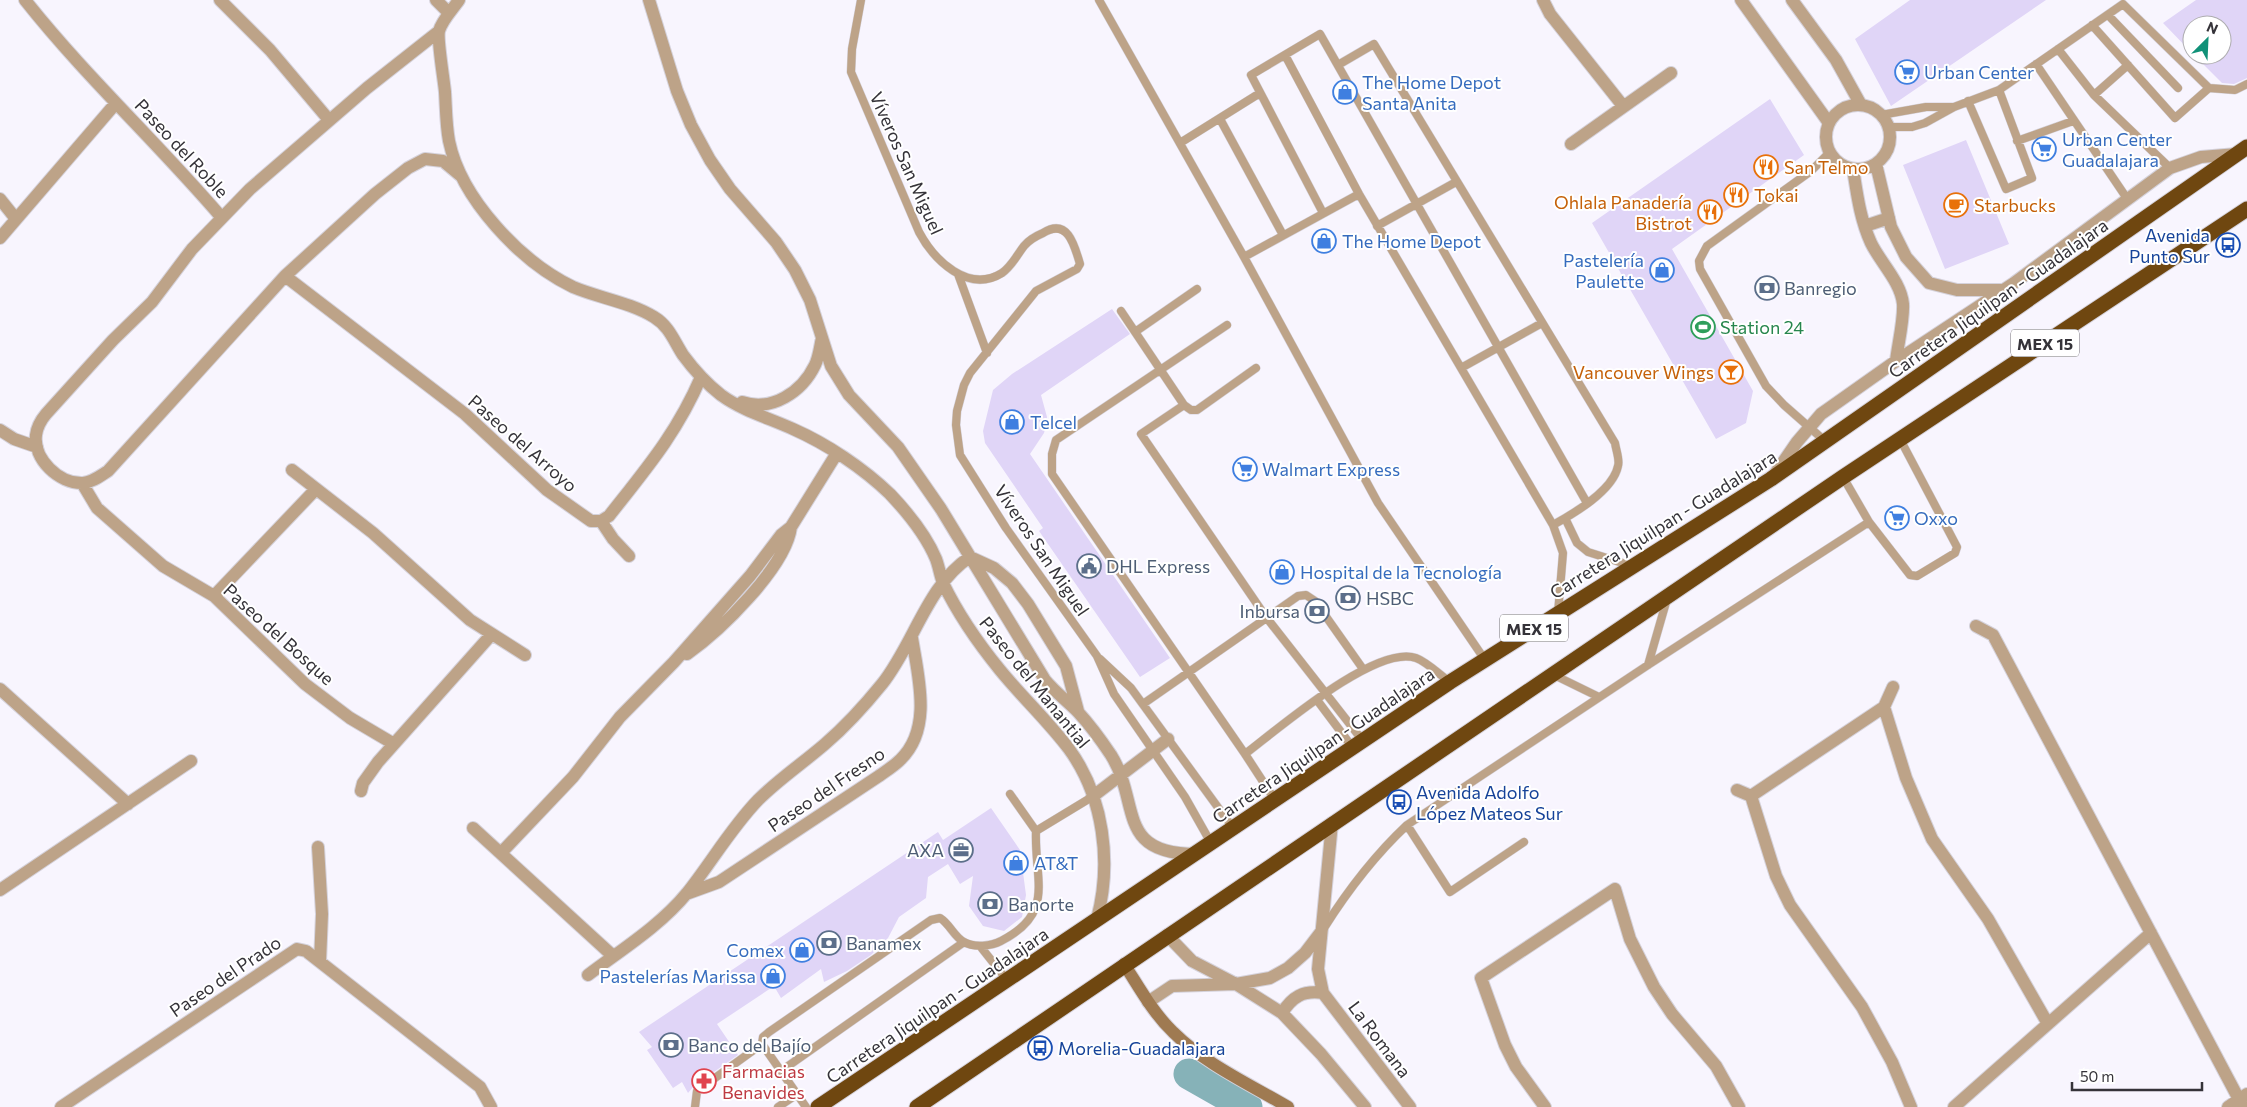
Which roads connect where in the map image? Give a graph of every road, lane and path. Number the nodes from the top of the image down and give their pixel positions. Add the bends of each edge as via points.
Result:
1 (25, 0) edge
2 (220, 0) edge
3 (436, 0) edge
4 (459, 0) edge
5 (649, 0) edge
6 (860, 0) edge
7 (1099, 0) edge
8 (1543, 0) edge
9 (1741, 0) edge
10 (1792, 0) edge
11 (449, 14) junction
12 (2108, 15) junction
13 (2092, 25) junction
14 (438, 32) junction
15 (2058, 49) junction
16 (1285, 55) junction
17 (2036, 64) junction
18 (1338, 65) junction
19 (2128, 65) junction
20 (1671, 73) dead end
21 (2247, 84) edge
22 (2178, 88) dead end
23 (2209, 88) junction
24 (1999, 90) junction
25 (1260, 92) junction
26 (2094, 95) junction
27 (1968, 101) junction
28 (116, 103) junction
29 (1861, 105) junction
30 (1624, 106) junction
31 (1954, 107) junction
32 (1881, 115) junction
33 (1220, 119) junction
34 (329, 120) junction
35 (2073, 121) junction
36 (1829, 123) junction
37 (1888, 127) junction
38 (2017, 142) junction
39 (1180, 143) junction
40 (1571, 144) dead end
41 (2242, 151) edge
42 (1830, 152) junction
43 (1876, 164) junction
44 (2170, 168) junction
45 (1853, 169) junction
46 (463, 178) junction
47 (1456, 182) junction
48 (1359, 194) junction
49 (0, 199) edge
50 (2128, 200) junction
51 (1416, 202) junction
52 (2247, 209) edge
53 (1323, 213) junction
54 (222, 218) junction
55 (1888, 218) junction
56 (16, 219) junction
57 (1377, 226) junction
58 (1865, 226) junction
59 (1283, 235) junction
60 (0, 238) edge
61 (1244, 257) junction
62 (958, 274) junction
63 (285, 276) junction
64 (1197, 289) dead end
65 (2004, 290) junction
66 (1121, 311) dead end
67 (1542, 323) junction
68 (1227, 325) dead end
69 (1135, 332) junction
70 (822, 336) junction
71 (1499, 348) junction
72 (987, 353) junction
73 (1896, 361) junction
74 (1256, 368) dead end
75 (1461, 368) junction
76 (1160, 369) junction
77 (701, 377) junction
78 (723, 396) junction
79 (1184, 405) junction
80 (1808, 428) junction
81 (0, 430) edge
82 (1900, 439) junction
83 (1826, 441) junction
84 (37, 447) junction
85 (837, 453) junction
86 (292, 470) dead end
87 (1843, 477) junction
88 (1771, 479) junction
89 (82, 483) junction
90 (316, 489) junction
91 (1587, 503) junction
92 (1565, 518) junction
93 (601, 522) junction
94 (1869, 522) junction
95 (1553, 525) junction
96 (629, 556) dead end
97 (970, 557) junction
98 (1632, 566) junction
99 (943, 581) junction
100 (214, 596) junction
101 (1667, 599) junction
102 (1558, 612) junction
103 (1266, 617) junction
104 (1976, 626) dead end
105 (491, 635) junction
106 (912, 638) junction
107 (525, 655) dead end
108 (1097, 656) junction
109 (1485, 660) junction
110 (1648, 665) junction
111 (1363, 669) junction
112 (1188, 671) junction
113 (1554, 675) junction
114 (1450, 682) junction
115 (1893, 687) dead end
116 (0, 689) edge
117 (1326, 694) junction
118 (1600, 696) junction
119 (1317, 700) junction
120 (1143, 704) junction
121 (1884, 707) junction
122 (1078, 711) junction
123 (1168, 738) junction
124 (394, 744) junction
125 (1358, 745) junction
126 (1152, 750) junction
127 (1246, 754) junction
128 (191, 761) dead end
129 (1121, 774) junction
130 (1737, 790) dead end
131 (361, 791) dead end
132 (1010, 794) dead end
133 (1751, 796) junction
134 (1092, 797) junction
135 (1275, 800) junction
136 (128, 804) junction
137 (1332, 823) junction
138 (1407, 825) junction
139 (473, 828) dead end
140 (1233, 828) junction
141 (1036, 831) junction
142 (1524, 842) dead end
143 (1211, 843) junction
144 (318, 848) dead end
145 (500, 853) junction
146 (1196, 854) junction
147 (0, 890) edge
148 (686, 894) junction
149 (1097, 919) junction
150 (1321, 932) junction
151 (2151, 933) junction
152 (1167, 935) junction
153 (964, 942) junction
154 (980, 946) junction
155 (613, 956) junction
156 (320, 962) junction
157 (1124, 964) junction
158 (588, 975) dead end
159 (1007, 980) junction
160 (1236, 984) junction
161 (1323, 993) junction
162 (1148, 1002) junction
163 (1282, 1012) junction
164 (2048, 1024) junction
165 (762, 1044) junction
166 (781, 1071) junction
167 (796, 1095) junction
168 (2243, 1100) edge
169 (61, 1107) edge
170 (491, 1107) edge
171 (696, 1107) edge
172 (778, 1107) edge
173 (806, 1107) edge
174 (818, 1107) edge
175 (917, 1107) edge
176 (1288, 1107) edge
177 (1365, 1107) edge
178 (1410, 1107) edge
179 (1544, 1107) edge
180 (1739, 1107) edge
181 (1911, 1107) edge
182 (1954, 1107) edge
183 (2228, 1107) edge

1 - 28 street, Paseo del Roble via 84,71
2 - 34 street via 270,50
3 - 11 street
4 - 11 street
5 - 70 street, Paseo del Manantial via 691,125 730,189 776,242 795,270 810,300
6 - 62 lane, Víveros San Miguel via 851,72 919,232 938,259
7 - 39 lane
8 - 30 street via 1550,14
9 - 36 street
10 - 29 street via 1836,60
11 - 14 street
12 - 13 lane
12 - 22 lane
12 - 23 lane via 2123,4
13 - 15 lane
13 - 19 lane
14 - 34 street
14 - 46 street, Paseo del Manantial via 449,143
15 - 17 lane
15 - 26 lane
16 - 18 lane via 1320,34
16 - 25 lane via 1251,75
16 - 48 lane
17 - 24 lane
17 - 35 lane
18 - 47 lane via 1374,44
18 - 51 lane
19 - 23 lane via 2175,118
19 - 26 lane
20 - 30 street
21 - 23 lane via 2235,90
24 - 27 lane
24 - 38 lane
25 - 33 lane
25 - 53 lane
26 - 44 lane
27 - 31 lane
27 - 38 lane via 2006,189 2032,178
28 - 54 street, Paseo del Roble
28 - 56 street, Paseo del Roble
29 - 32 street
29 - 36 street via 1842,109
30 - 40 street
31 - 32 lane via 1926,107
31 - 37 lane via 1912,127
32 - 37 street
33 - 39 lane
33 - 59 lane
34 - 54 street via 250,188
35 - 38 lane
35 - 50 lane
36 - 42 street via 1826,143
37 - 43 street via 1888,147
39 - 61 lane
41 - 44 street via 2201,156
41 - 83 highway, Carretera Jiquilpan - Guadalajara / MEX 15
42 - 45 street via 1844,166
42 - 80 lane via 1707,246 1699,260 1700,269 1766,386
43 - 45 street
43 - 55 street
44 - 50 street
45 - 58 street
46 - 63 street via 444,161 425,160 408,168
46 - 77 street, Paseo del Manantial via 481,208 507,238 542,268 570,285 656,318 672,332 682,353
47 - 51 lane
47 - 67 lane
48 - 53 lane
48 - 57 lane
49 - 56 street
50 - 65 street
51 - 57 lane
51 - 71 lane
52 - 82 highway, MEX 15
53 - 59 lane
54 - 84 street via 192,249 152,302 53,403 39,423
55 - 58 street
55 - 65 street via 1906,257 1928,283 1957,290
56 - 60 street, Paseo del Roble
57 - 75 lane
58 - 73 street via 1871,244 1901,295 1902,316
59 - 61 lane
61 - 109 lane via 1378,503
62 - 72 lane
62 - 72 lane, Víveros San Miguel via 968,279 980,279 1002,272 1029,241 1049,228 1059,227 1066,230 1080,262 1075,272 1036,291
63 - 89 street via 119,461 94,480
63 - 93 street, Paseo del Arroyo via 465,414 547,490 591,521
64 - 69 lane
65 - 73 street
66 - 69 lane
67 - 71 lane
67 - 91 lane via 1615,443 1619,466 1609,485
68 - 76 lane
69 - 76 lane
70 - 78 street via 816,364 804,382 774,404 753,406
70 - 97 street, Paseo del Manantial via 831,366 849,395 898,447
71 - 75 lane
71 - 91 lane
72 - 108 lane, Víveros San Miguel via 970,373 960,398 956,425 960,455 1006,528
73 - 80 street via 1821,414
74 - 79 lane via 1197,410
75 - 95 lane
76 - 79 lane
76 - 112 lane via 1056,440 1052,474
77 - 78 street, Paseo del Manantial
77 - 93 street via 677,427
78 - 85 street, Paseo del Manantial
79 - 103 lane via 1141,434
80 - 83 lane
80 - 88 street
81 - 84 street
82 - 87 highway, MEX 15
82 - 94 lane via 1957,547 1955,553 1917,576 1910,576
83 - 88 highway, Carretera Jiquilpan - Guadalajara / MEX 15
84 - 89 street via 45,463 55,473
85 - 99 street, Paseo del Manantial via 889,494 916,524 935,557
85 - 145 street via 792,527 790,540 746,600 719,629 674,662 620,717 573,777
86 - 90 street
87 - 94 lane
87 - 101 highway, MEX 15
88 - 98 highway, Carretera Jiquilpan - Guadalajara / MEX 15
89 - 100 street, Paseo del Bosque via 97,508 134,542 163,566
90 - 100 street
90 - 105 street via 373,533 446,600
91 - 92 lane
92 - 95 lane
92 - 98 lane via 1577,543 1588,552
93 - 96 street
94 - 110 lane
95 - 102 lane via 1563,553
97 - 99 street, Paseo del Fresno
97 - 122 street, Paseo del Manantial via 1045,680
97 - 122 street via 994,568 1012,583 1028,604 1066,666
98 - 102 highway, Carretera Jiquilpan - Guadalajara / MEX 15
99 - 106 street, Paseo del Fresno
99 - 134 street, Paseo del Manantial via 980,645 1075,757
100 - 124 street, Paseo del Bosque via 305,684 350,718
101 - 110 lane
101 - 113 highway, MEX 15
102 - 109 highway, Carretera Jiquilpan - Guadalajara / MEX 15
103 - 111 lane via 1298,596 1306,595 1315,601
103 - 112 lane
103 - 117 lane
104 - 151 street via 1993,635
105 - 107 street
105 - 124 street
106 - 148 street, Paseo del Fresno via 883,682 853,717 748,811
106 - 148 street, Paseo del Fresno via 922,703 919,724 902,759 719,882
108 - 120 lane, Víveros San Miguel
108 - 126 lane, Víveros San Miguel via 1114,694
109 - 114 highway, Carretera Jiquilpan - Guadalajara / MEX 15
110 - 118 lane
111 - 114 lane via 1402,657 1416,658
111 - 117 lane
112 - 120 lane
112 - 127 lane
113 - 118 lane
113 - 137 highway, MEX 15
114 - 125 highway, Carretera Jiquilpan - Guadalajara / MEX 15
115 - 121 street
116 - 136 street
117 - 119 lane
117 - 125 lane
118 - 138 lane
119 - 125 lane
119 - 127 lane
120 - 123 lane, Víveros San Miguel
121 - 133 street
121 - 164 street via 1906,778 1932,839 1988,919
122 - 129 street, Paseo del Manantial via 1097,734
123 - 126 street
123 - 140 lane, Víveros San Miguel
124 - 131 street
125 - 135 highway, Carretera Jiquilpan - Guadalajara / MEX 15
126 - 129 street
126 - 143 lane, Víveros San Miguel via 1186,796
127 - 135 lane
128 - 136 street
129 - 134 street
129 - 146 street, Paseo del Manantial via 1132,820 1142,837 1162,850
130 - 133 street
132 - 141 lane
133 - 181 street via 1776,876 1790,905 1862,1008 1892,1062
134 - 141 lane
134 - 149 street, Paseo del Manantial via 1102,833 1106,872
135 - 140 highway, Carretera Jiquilpan - Guadalajara / MEX 15
136 - 147 street
137 - 150 street, La Romana
137 - 152 highway, MEX 15
138 - 142 lane via 1450,892
138 - 150 lane via 1355,881
139 - 145 street
140 - 143 highway, Carretera Jiquilpan - Guadalajara / MEX 15
141 - 154 lane via 1039,892 1032,918 1018,932 999,942
143 - 146 highway, Carretera Jiquilpan - Guadalajara / MEX 15
144 - 156 street via 322,914
145 - 155 street
146 - 149 highway, Carretera Jiquilpan - Guadalajara / MEX 15
148 - 155 street, Paseo del Fresno via 666,916
149 - 159 highway, Carretera Jiquilpan - Guadalajara / MEX 15
150 - 160 street via 1288,968 1270,978
150 - 161 street, La Romana via 1318,969
151 - 164 street
151 - 168 street
152 - 157 highway, MEX 15
152 - 160 street via 1192,961
153 - 154 lane
153 - 165 lane via 948,923 940,918 931,920 769,1032 763,1037
153 - 166 lane
154 - 159 lane
155 - 158 street, Paseo del Fresno
156 - 169 street, Paseo del Prado via 302,949 293,951
156 - 170 street, Paseo del Prado via 480,1087
157 - 162 street
157 - 175 highway, MEX 15
159 - 174 highway, Carretera Jiquilpan - Guadalajara / MEX 15
160 - 162 street via 1172,986
160 - 163 street
161 - 163 street via 1299,994
161 - 178 street, La Romana
162 - 176 street via 1171,1031 1190,1048
163 - 177 street
164 - 182 street
165 - 166 lane
165 - 171 lane via 697,1091
166 - 167 lane
167 - 172 lane
167 - 173 lane
168 - 183 street
179 - 180 street via 1516,1068 1481,978 1615,889 1621,916 1654,987 1672,1014 1716,1066

